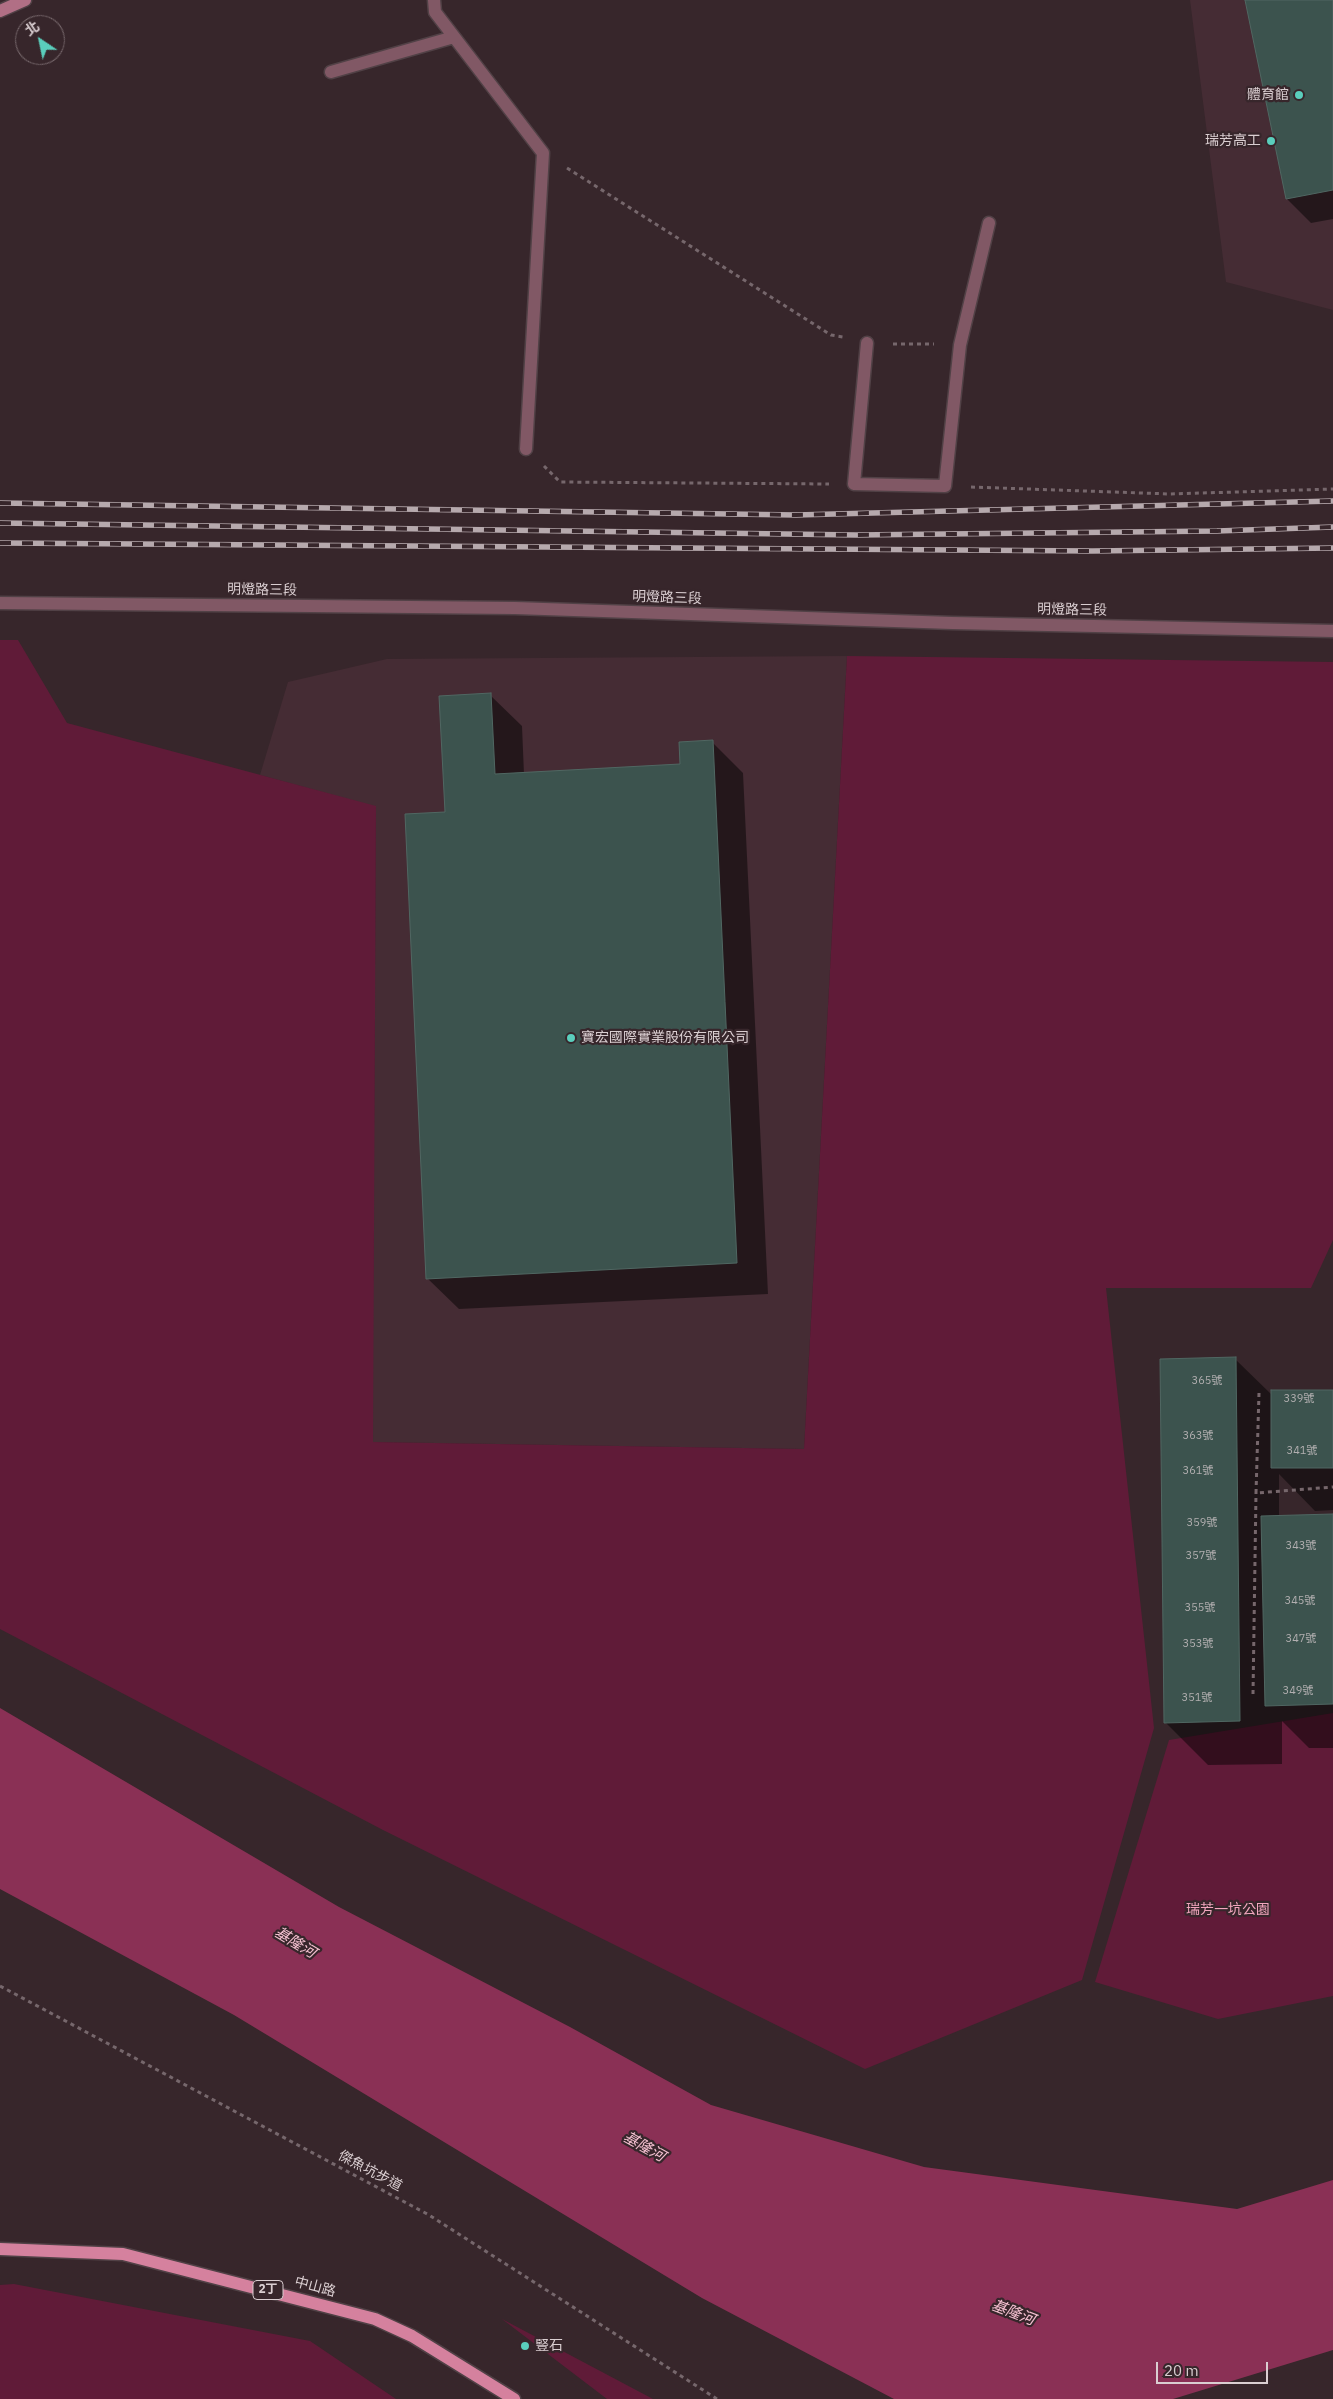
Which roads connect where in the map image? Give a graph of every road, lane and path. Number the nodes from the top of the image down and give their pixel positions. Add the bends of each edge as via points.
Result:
1 (24, 0) edge
2 (434, 0) edge
3 (0, 11) edge
4 (454, 37) junction
5 (331, 72) dead end
6 (544, 153) junction
7 (989, 223) dead end
8 (867, 344) junction
9 (960, 345) junction
10 (526, 450) joint
11 (854, 484) junction
12 (945, 486) junction
13 (1333, 489) edge
14 (0, 603) edge
15 (1333, 631) edge
16 (1259, 1393) dead end
17 (1333, 1487) edge
18 (1256, 1493) junction
19 (1253, 1694) dead end
20 (0, 1986) edge
21 (0, 2249) edge
22 (514, 2399) edge
23 (717, 2399) edge

1 - 3 main road
2 - 4 street via 435,12
4 - 5 street
4 - 6 street
6 - 8 path via 832,335
6 - 10 street
7 - 9 street
8 - 9 path
8 - 11 street
9 - 12 street
10 - 11 path via 560,482
11 - 12 street
12 - 13 path via 1170,494
14 - 15 street, 明燈路三段 via 515,608 942,623
16 - 18 path
17 - 18 path
18 - 19 path
20 - 23 path, 傑魚坑步道 via 429,2215
21 - 22 main road, 中山路 / 2丁 via 123,2254 375,2319 412,2336

